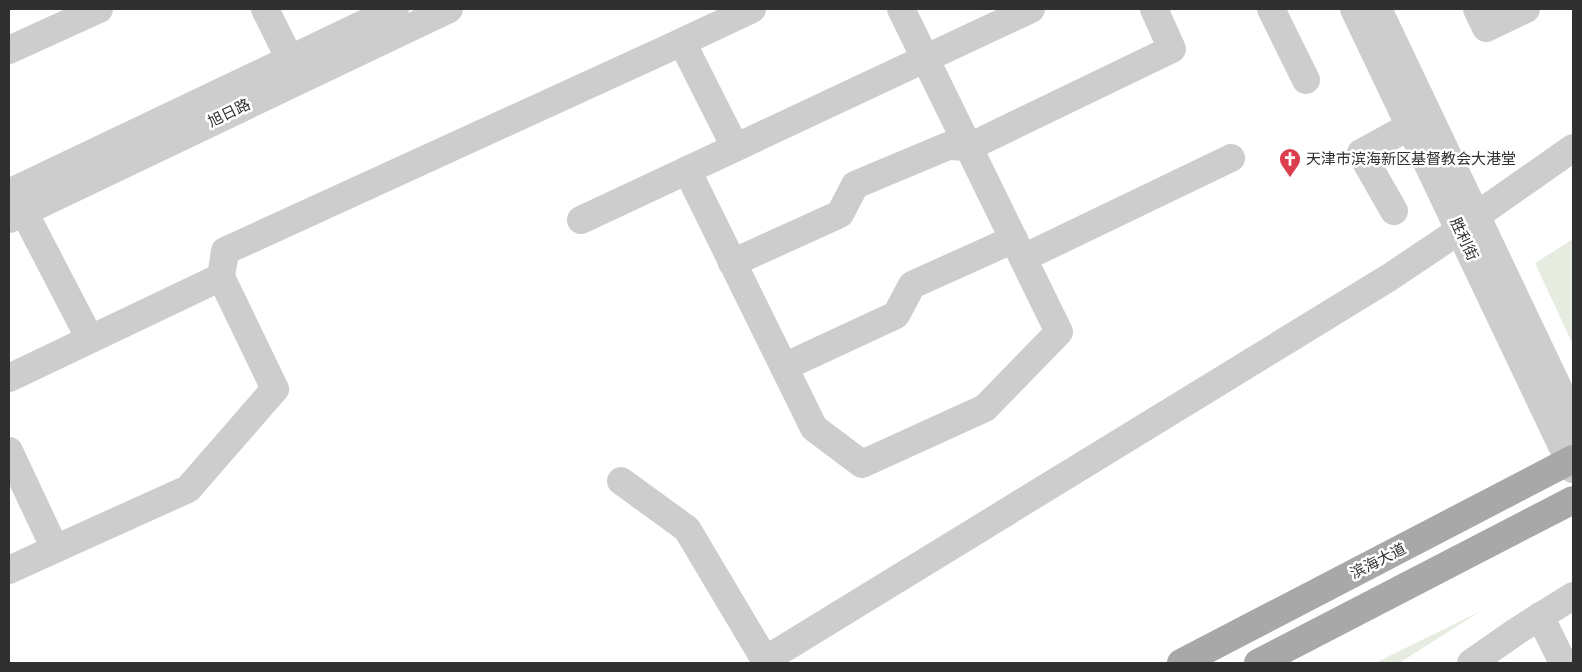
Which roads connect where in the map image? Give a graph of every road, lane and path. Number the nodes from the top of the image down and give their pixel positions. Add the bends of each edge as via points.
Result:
1 (99, 9) edge
2 (265, 9) edge
3 (395, 9) edge
4 (449, 9) edge
5 (752, 9) edge
6 (902, 9) edge
7 (1030, 9) edge
8 (1154, 9) edge
9 (1271, 9) edge
10 (1354, 9) edge
11 (1378, 9) edge
12 (1477, 9) edge
13 (1526, 9) edge
14 (50, 19) edge
15 (682, 42) junction
16 (9, 50) edge
17 (926, 58) junction
18 (295, 69) junction
19 (1306, 80) dead end
20 (1420, 122) junction
21 (969, 147) junction
22 (735, 148) junction
23 (1573, 148) edge
24 (1231, 158) dead end
25 (687, 170) junction
26 (14, 208) edge
27 (1394, 211) dead end
28 (581, 220) dead end
29 (1468, 223) junction
30 (1018, 248) junction
31 (732, 263) junction
32 (221, 277) junction
33 (90, 339) junction
34 (784, 367) junction
35 (9, 378) edge
36 (1573, 419) edge
37 (9, 451) edge
38 (1572, 463) edge
39 (621, 481) dead end
40 (1573, 500) edge
41 (55, 549) junction
42 (9, 570) edge
43 (1573, 596) edge
44 (1540, 616) junction
45 (1181, 663) edge
46 (1258, 663) edge
47 (1472, 663) edge
48 (1563, 663) edge

1 - 14 street
2 - 18 street
3 - 18 street, 旭日路
4 - 18 street, 旭日路
5 - 15 street
6 - 17 street
7 - 17 street
8 - 21 street via 1172,48
9 - 19 street
10 - 20 street, 胜利街
11 - 20 street, 胜利街
12 - 13 street via 1486,28
14 - 16 street
15 - 22 street
15 - 32 street via 225,251
17 - 21 street
17 - 22 street
18 - 26 street, 旭日路
20 - 27 street via 1361,153
20 - 29 street, 胜利街
21 - 30 street
21 - 31 street via 948,146 855,185 840,214
22 - 25 street
23 - 29 street
24 - 30 street
25 - 28 street
25 - 31 street
26 - 33 street
29 - 36 street, 胜利街
29 - 38 street, 胜利街
29 - 39 street via 1382,282 765,660 686,529
30 - 34 street via 912,285 896,315
30 - 34 street via 1059,332 986,408 862,464 814,428
31 - 34 street
32 - 33 street
32 - 41 street via 275,389 188,489
33 - 35 street
37 - 41 street
38 - 45 main road, 滨海大道
40 - 46 main road
41 - 42 street
43 - 44 street
44 - 47 street
44 - 48 street

